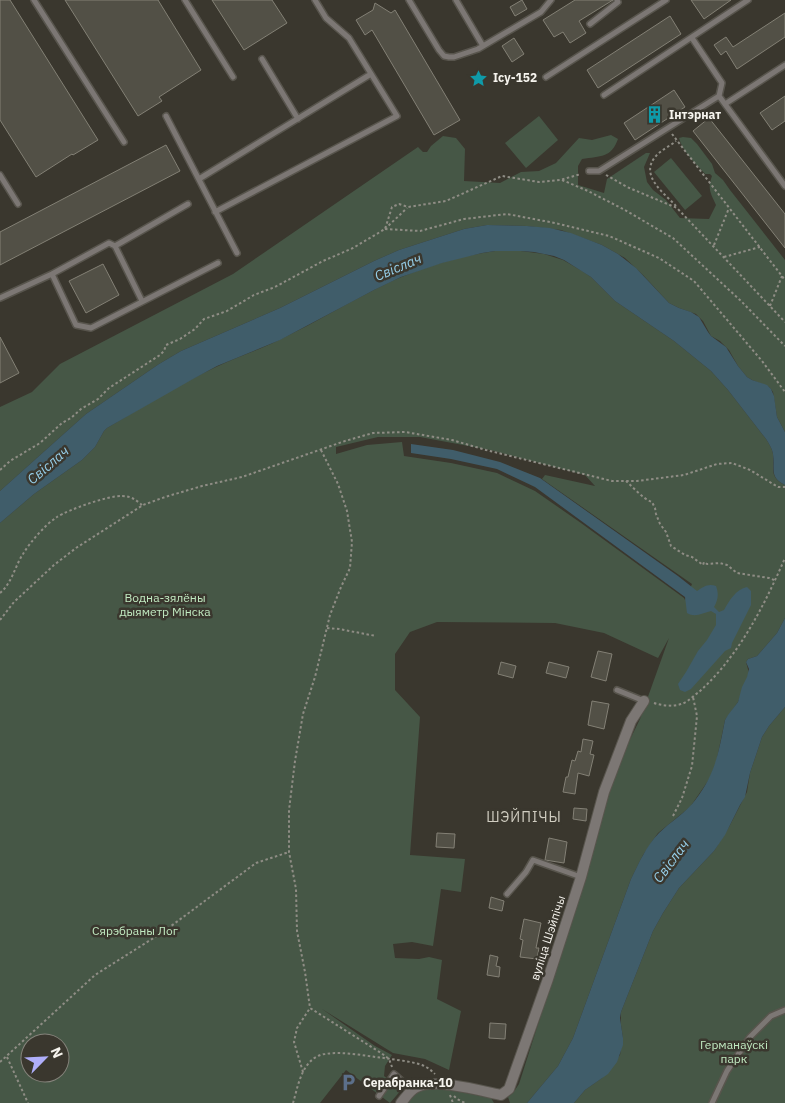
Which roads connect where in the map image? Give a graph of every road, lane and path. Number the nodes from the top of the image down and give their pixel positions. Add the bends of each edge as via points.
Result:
1 (34, 0) edge
2 (185, 0) edge
3 (315, 0) edge
4 (409, 0) edge
5 (456, 0) edge
6 (552, 0) edge
7 (617, 0) edge
8 (666, 0) edge
9 (748, 0) edge
10 (590, 24) dead end
11 (692, 38) junction
12 (483, 46) junction
13 (262, 59) dead end
14 (785, 65) edge
15 (371, 74) junction
16 (233, 77) dead end
17 (546, 77) dead end
18 (604, 95) dead end
19 (719, 96) junction
20 (725, 104) junction
21 (166, 116) dead end
22 (298, 118) junction
23 (668, 128) junction
24 (676, 141) junction
25 (124, 142) dead end
26 (589, 171) joint
27 (599, 171) junction
28 (0, 175) edge
29 (199, 179) junction
30 (562, 180) junction
31 (785, 186) edge
32 (18, 204) dead end
33 (188, 204) dead end
34 (408, 207) junction
35 (677, 208) junction
36 (729, 208) junction
37 (216, 212) junction
38 (385, 229) junction
39 (115, 246) junction
40 (714, 246) junction
41 (760, 248) junction
42 (237, 253) dead end
43 (724, 257) junction
44 (218, 263) dead end
45 (52, 274) junction
46 (782, 276) junction
47 (785, 280) edge
48 (0, 298) edge
49 (142, 301) junction
50 (770, 306) junction
51 (785, 315) edge
52 (780, 316) junction
53 (785, 322) edge
54 (785, 346) edge
55 (785, 392) edge
56 (321, 449) junction
57 (0, 470) edge
58 (626, 481) junction
59 (785, 487) edge
60 (143, 505) junction
61 (785, 558) edge
62 (775, 580) junction
63 (0, 593) edge
64 (0, 620) edge
65 (327, 628) junction
66 (376, 636) dead end
67 (617, 690) dead end
68 (693, 697) junction
69 (644, 701) junction
70 (673, 816) dead end
71 (288, 852) junction
72 (581, 877) junction
73 (507, 894) dead end
74 (310, 1008) junction
75 (785, 1010) edge
76 (7, 1057) junction
77 (388, 1059) junction
78 (0, 1062) edge
79 (303, 1072) junction
80 (394, 1074) junction
81 (447, 1087) junction
82 (412, 1090) junction
83 (379, 1096) dead end
84 (28, 1103) edge
85 (293, 1103) edge
86 (401, 1103) edge
87 (454, 1103) edge
88 (465, 1103) edge
89 (712, 1103) edge

1 - 25 lane
2 - 16 lane
3 - 15 lane via 326,18 349,38
4 - 12 lane via 444,56 454,57
5 - 12 lane
6 - 12 lane via 540,12
7 - 10 lane
8 - 17 lane
9 - 11 lane
11 - 18 lane
11 - 19 lane via 722,83
13 - 22 lane
14 - 20 lane
15 - 22 lane
15 - 37 lane via 397,116
19 - 20 lane
19 - 23 lane
20 - 31 lane
21 - 29 lane
22 - 29 lane
23 - 24 path
23 - 27 lane
24 - 35 path via 656,156 650,170 655,184
24 - 36 path
26 - 27 lane
26 - 30 path
27 - 35 path
28 - 32 lane
29 - 37 lane
30 - 34 path via 539,182 502,176 446,200
30 - 54 path via 673,238
33 - 39 lane
34 - 38 path
34 - 38 path via 399,204 392,207
35 - 40 path
36 - 40 path
36 - 41 path
37 - 42 lane
38 - 55 path via 420,231 464,219 506,214 609,236 659,258 694,281
38 - 57 path via 227,311 204,319 195,329 166,345 160,355 109,388
39 - 45 lane via 109,243
39 - 49 lane
40 - 43 path
41 - 43 path
41 - 46 path
43 - 50 path
44 - 49 lane
45 - 48 lane
45 - 49 lane via 76,325 91,328
46 - 47 path
46 - 50 path
50 - 52 path
51 - 52 path
52 - 53 path
56 - 58 path via 373,433 405,432 452,440 612,481
56 - 60 path via 242,477
56 - 65 path via 338,484 352,542 350,568
58 - 59 path via 684,475 732,463 778,487
58 - 62 path via 645,500 652,502 671,546 702,565 704,562 720,563 737,573
60 - 63 path via 133,498 121,496 103,499 57,517 23,554
60 - 64 path via 54,565 14,602
61 - 62 path
62 - 68 path via 751,627 717,673
65 - 66 path
65 - 71 path via 298,742 289,810
67 - 69 lane
68 - 69 path via 686,703 672,706
68 - 70 path via 697,716 692,766
69 - 72 street, вуліца Шэйпічы via 632,721 604,792
71 - 74 path via 296,890 297,931
71 - 76 path via 256,863 163,932 95,975
72 - 73 lane via 533,860
72 - 81 street, вуліца Шэйпічы via 509,1089 502,1095
74 - 77 path
74 - 79 path via 297,1028 294,1042
75 - 89 lane via 771,1016 750,1037 727,1071
76 - 78 path
76 - 84 path
77 - 79 path via 324,1054 312,1060
77 - 80 path
77 - 81 path via 428,1068
79 - 85 path
80 - 82 lane
80 - 83 lane
81 - 82 street, вуліца Шэйпічы via 429,1083
81 - 87 path
81 - 88 path
82 - 86 street

